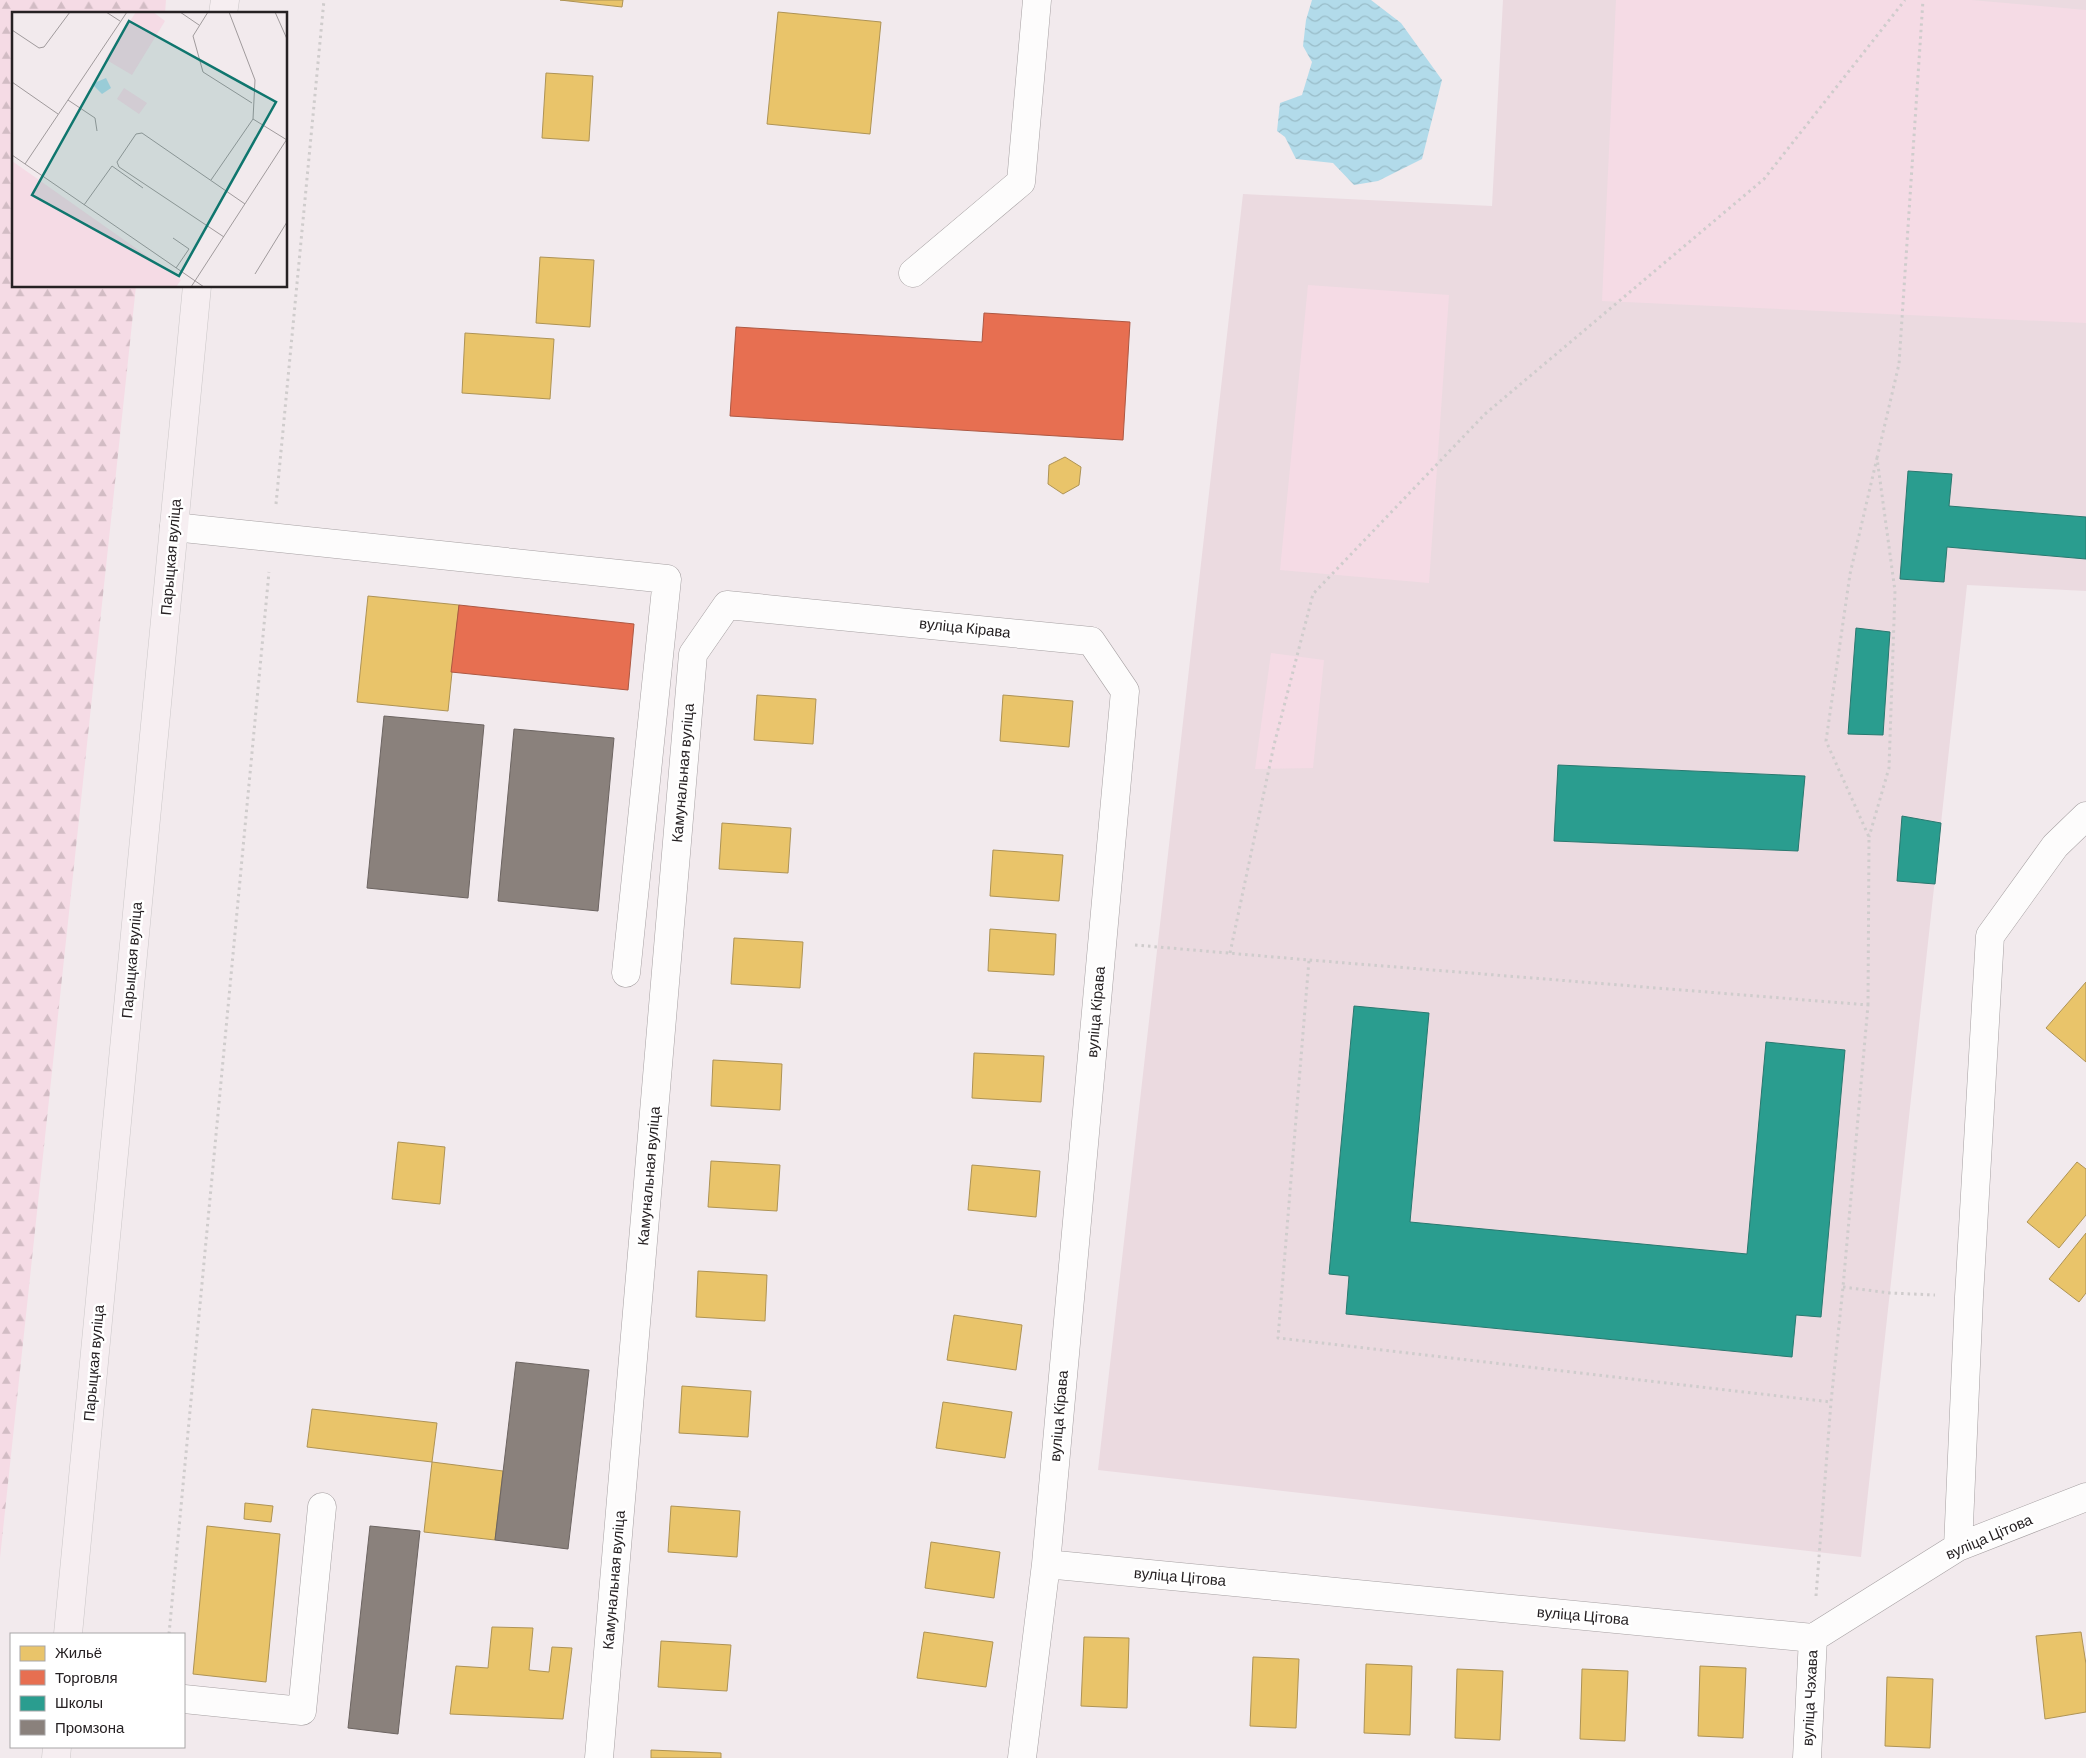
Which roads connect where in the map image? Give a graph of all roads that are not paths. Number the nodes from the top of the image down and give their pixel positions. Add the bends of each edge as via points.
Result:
1 (1037, 0) edge
2 (913, 273) dead end
3 (197, 288) edge
4 (174, 526) junction
5 (727, 605) joint
6 (2086, 816) edge
7 (626, 973) dead end
8 (2086, 1497) edge
9 (322, 1507) dead end
10 (1958, 1546) junction
11 (1046, 1564) junction
12 (68, 1633) edge
13 (1813, 1638) junction
14 (185, 1699) edge
15 (599, 1758) edge
16 (1022, 1758) edge
17 (1807, 1758) edge

1 - 2 street via 1021,182
3 - 4 main road, Парыцкая вуліца
4 - 7 street via 667,579
4 - 12 main road, Парыцкая вуліца
5 - 11 street, вуліца Кірава via 1091,641 1125,691
5 - 15 street, Камунальная вуліца via 693,654
6 - 10 street via 2054,846 1990,936
8 - 10 street, вуліца Цітова
9 - 14 street via 302,1711
10 - 13 street, вуліца Цітова
11 - 13 street, вуліца Цітова
11 - 16 street, вуліца Кірава
13 - 17 street, вуліца Чэхава

